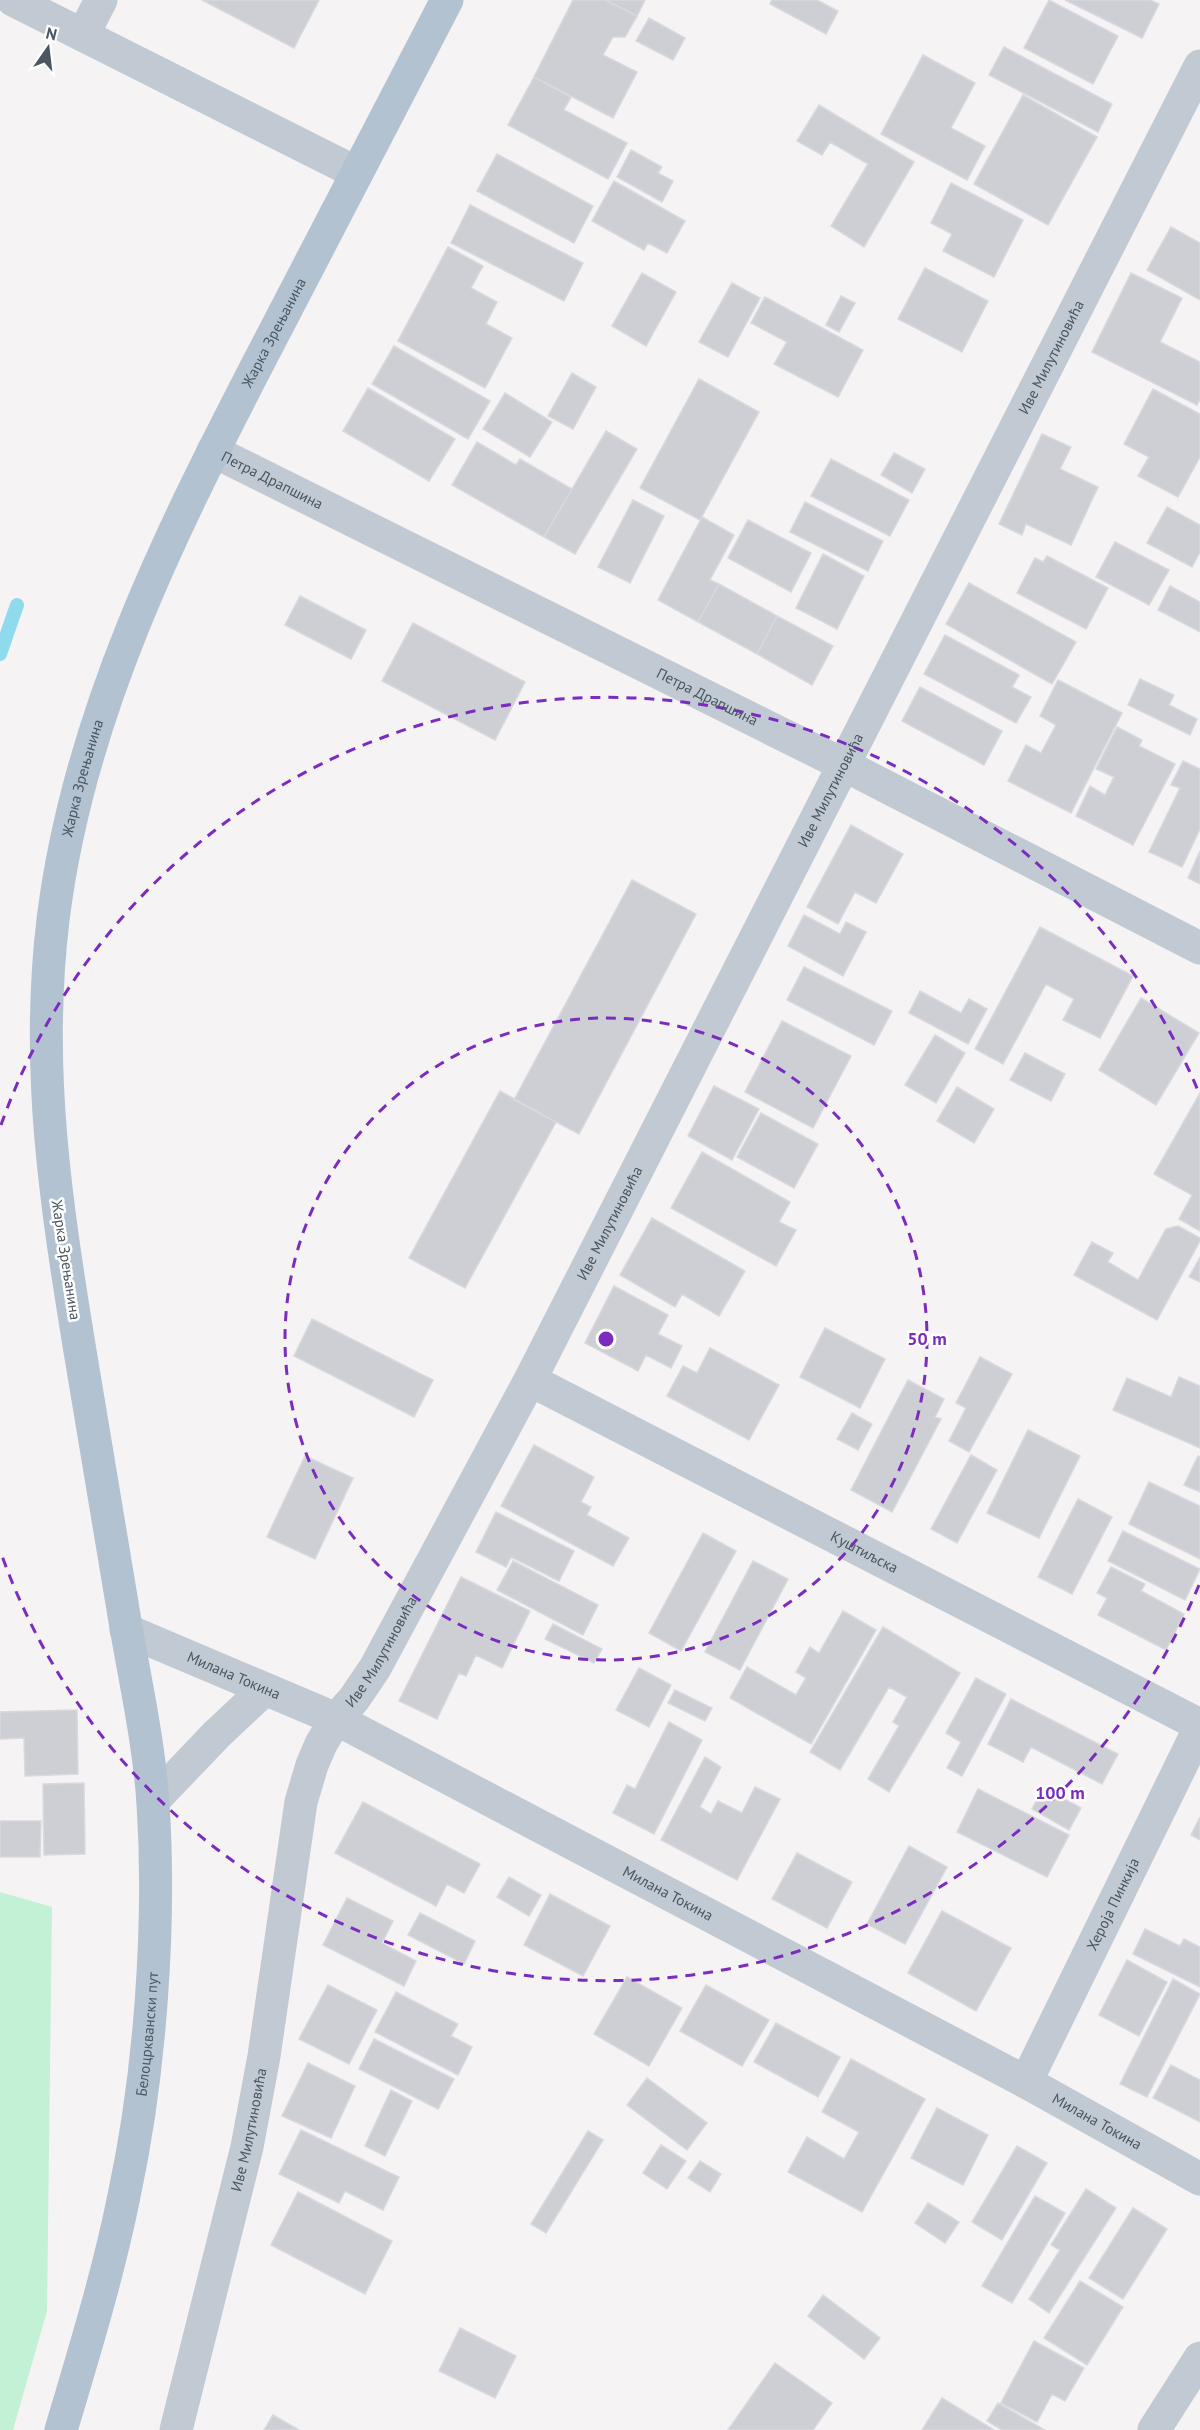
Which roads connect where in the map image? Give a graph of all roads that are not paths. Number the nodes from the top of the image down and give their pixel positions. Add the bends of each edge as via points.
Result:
1 (13, 0) edge
2 (101, 0) edge
3 (447, 0) edge
4 (83, 35) junction
5 (1200, 66) edge
6 (357, 173) junction
7 (213, 451) junction
8 (844, 765) junction
9 (1200, 948) edge
10 (530, 1380) junction
11 (126, 1630) junction
12 (265, 1689) junction
13 (336, 1719) junction
14 (1200, 1726) edge
15 (153, 1801) junction
16 (1026, 2082) junction
17 (1200, 2179) edge
18 (1200, 2358) edge
19 (61, 2430) edge
20 (176, 2430) edge
21 (1154, 2430) edge

1 - 4 street
2 - 4 street
3 - 6 main road, Жарка Зрењанина
4 - 6 street
5 - 8 street, Иве Милутиновића
6 - 7 main road, Жарка Зрењанина
7 - 8 street, Петра Драпшина
7 - 11 main road, Жарка Зрењанина via 127,640 93,735 69,827 53,921 46,1012 47,1114 58,1217
8 - 9 street, Петра Драпшина
8 - 10 street, Иве Милутиновића
10 - 13 street, Иве Милутиновића via 375,1668
10 - 14 street, Куштиљска
11 - 12 street, Милана Токина
11 - 15 main road, Белоцрквански пут
12 - 13 street, Милана Токина
12 - 15 street
13 - 16 street, Милана Токина
13 - 20 street, Иве Милутиновића via 312,1765 301,1802 247,2147
14 - 16 street, Хероја Пинкија
15 - 19 main road, Белоцрквански пут via 151,1992 141,2094 125,2193 96,2314
16 - 17 street, Милана Токина
18 - 21 street

